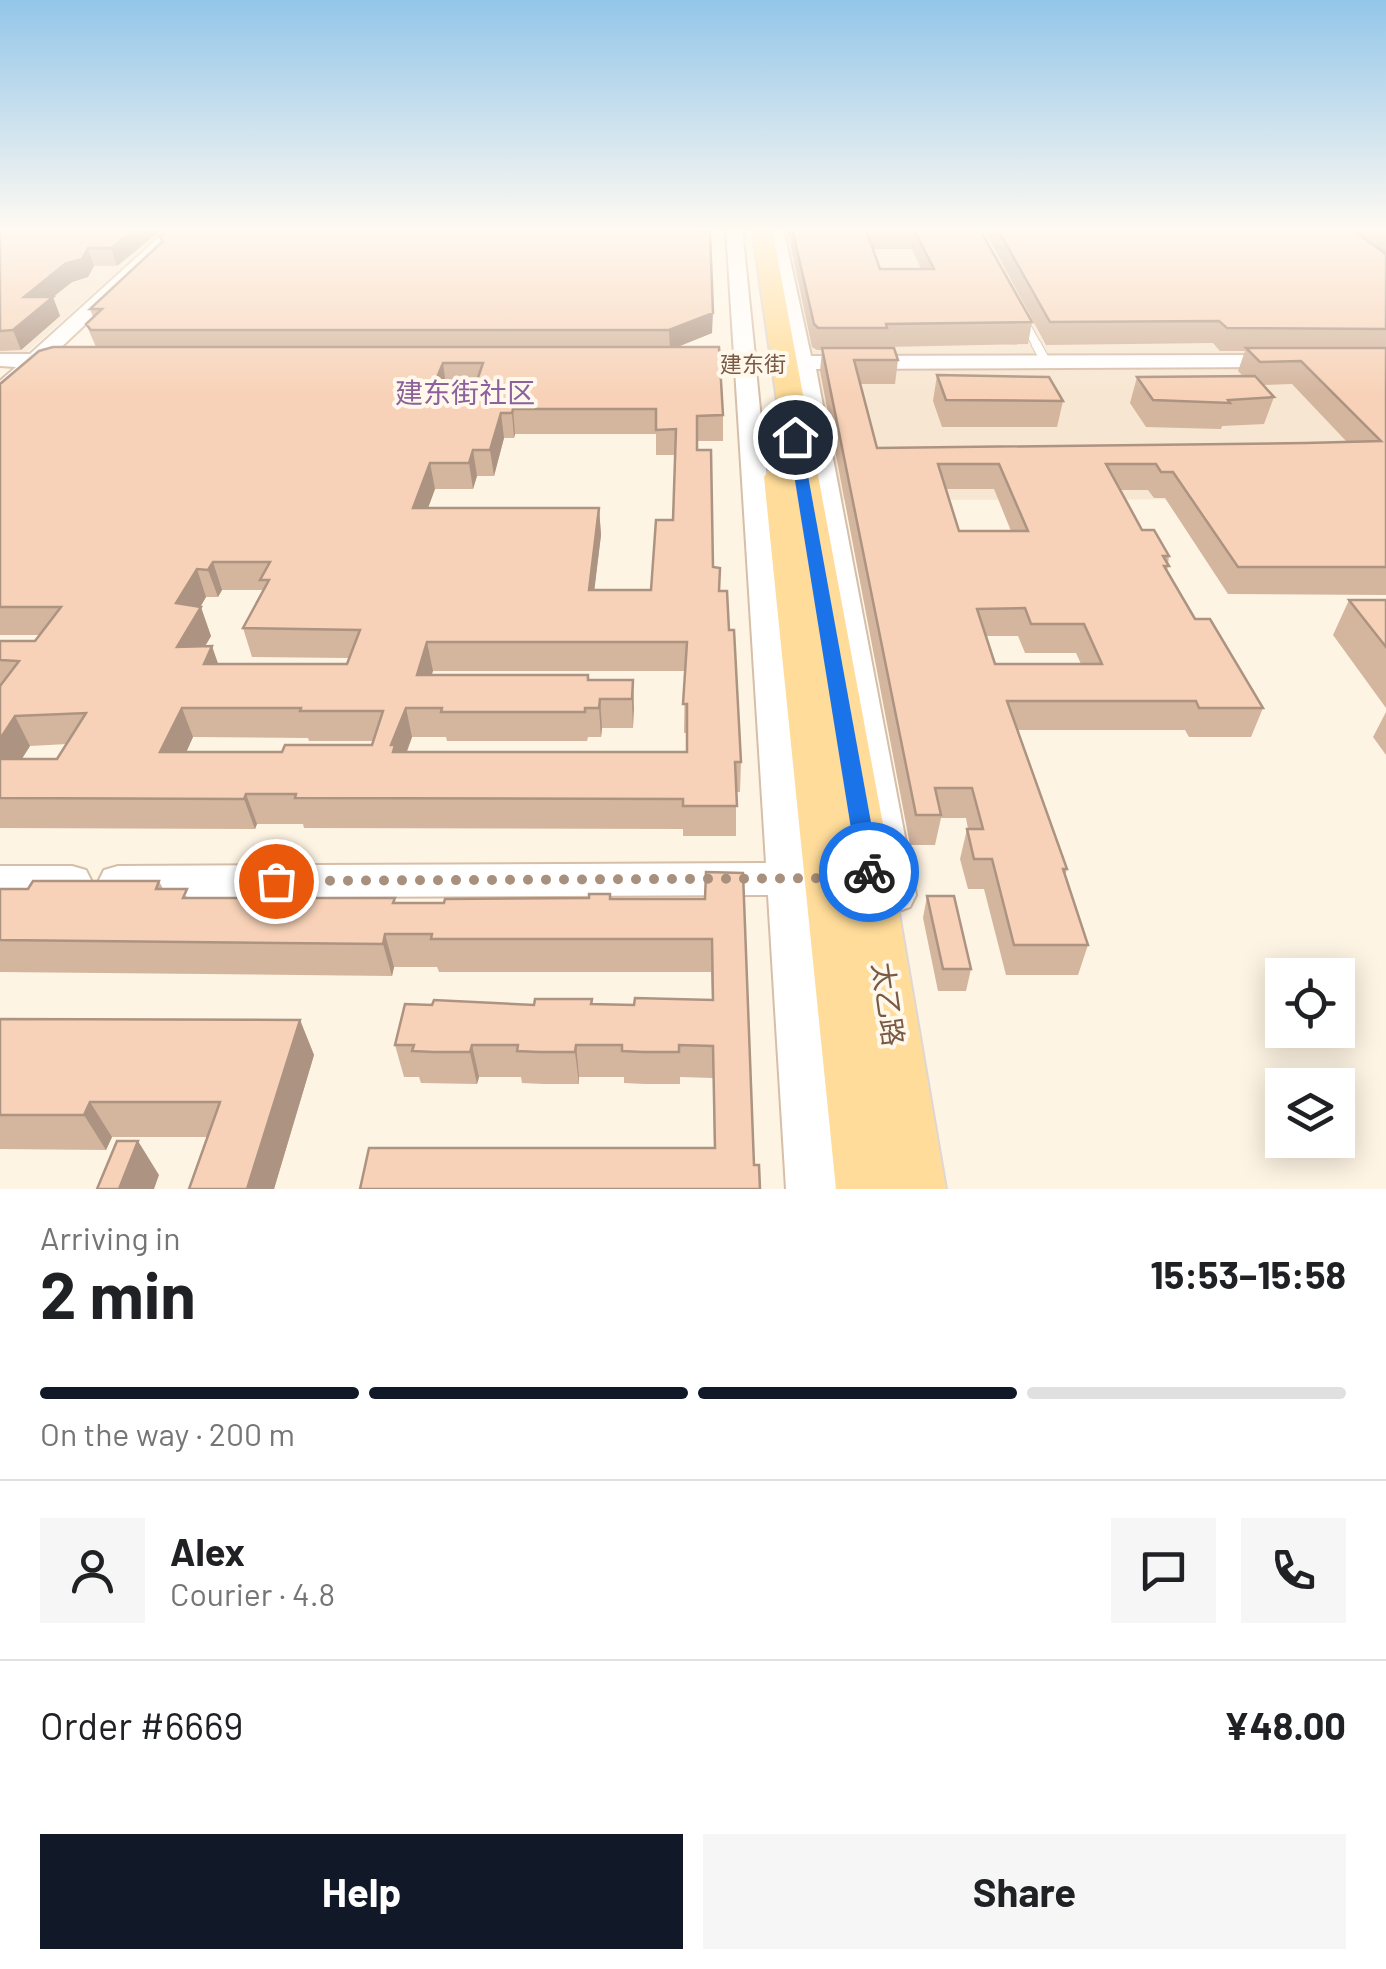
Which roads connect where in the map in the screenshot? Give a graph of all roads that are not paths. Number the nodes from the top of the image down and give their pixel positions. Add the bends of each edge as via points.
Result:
1 (119, 283) edge
2 (750, 283) edge
3 (759, 283) edge
4 (767, 283) edge
5 (775, 283) edge
6 (1019, 312) edge
7 (0, 360) edge
8 (36, 360) junction
9 (87, 361) edge
10 (1310, 361) edge
11 (1046, 362) junction
12 (651, 363) edge
13 (774, 363) junction
14 (0, 393) edge
15 (829, 878) junction
16 (870, 878) junction
17 (787, 879) junction
18 (0, 882) edge
19 (812, 1189) edge
20 (866, 1189) edge
21 (916, 1189) edge
22 (946, 1189) edge

1 - 8 main road
2 - 13 main road
3 - 13 main road, 太乙路
4 - 13 main road, 太乙路
5 - 13 main road
6 - 11 lane
7 - 8 main road
8 - 9 main road
8 - 14 main road
10 - 11 main road, 建东街
11 - 13 main road, 建东街
12 - 13 main road, 建东街
13 - 15 main road, 太乙路
13 - 16 main road, 太乙路
13 - 17 main road
13 - 22 main road
15 - 16 main road
15 - 17 main road
15 - 20 main road, 太乙路
16 - 21 main road, 太乙路
17 - 18 main road
17 - 19 main road

